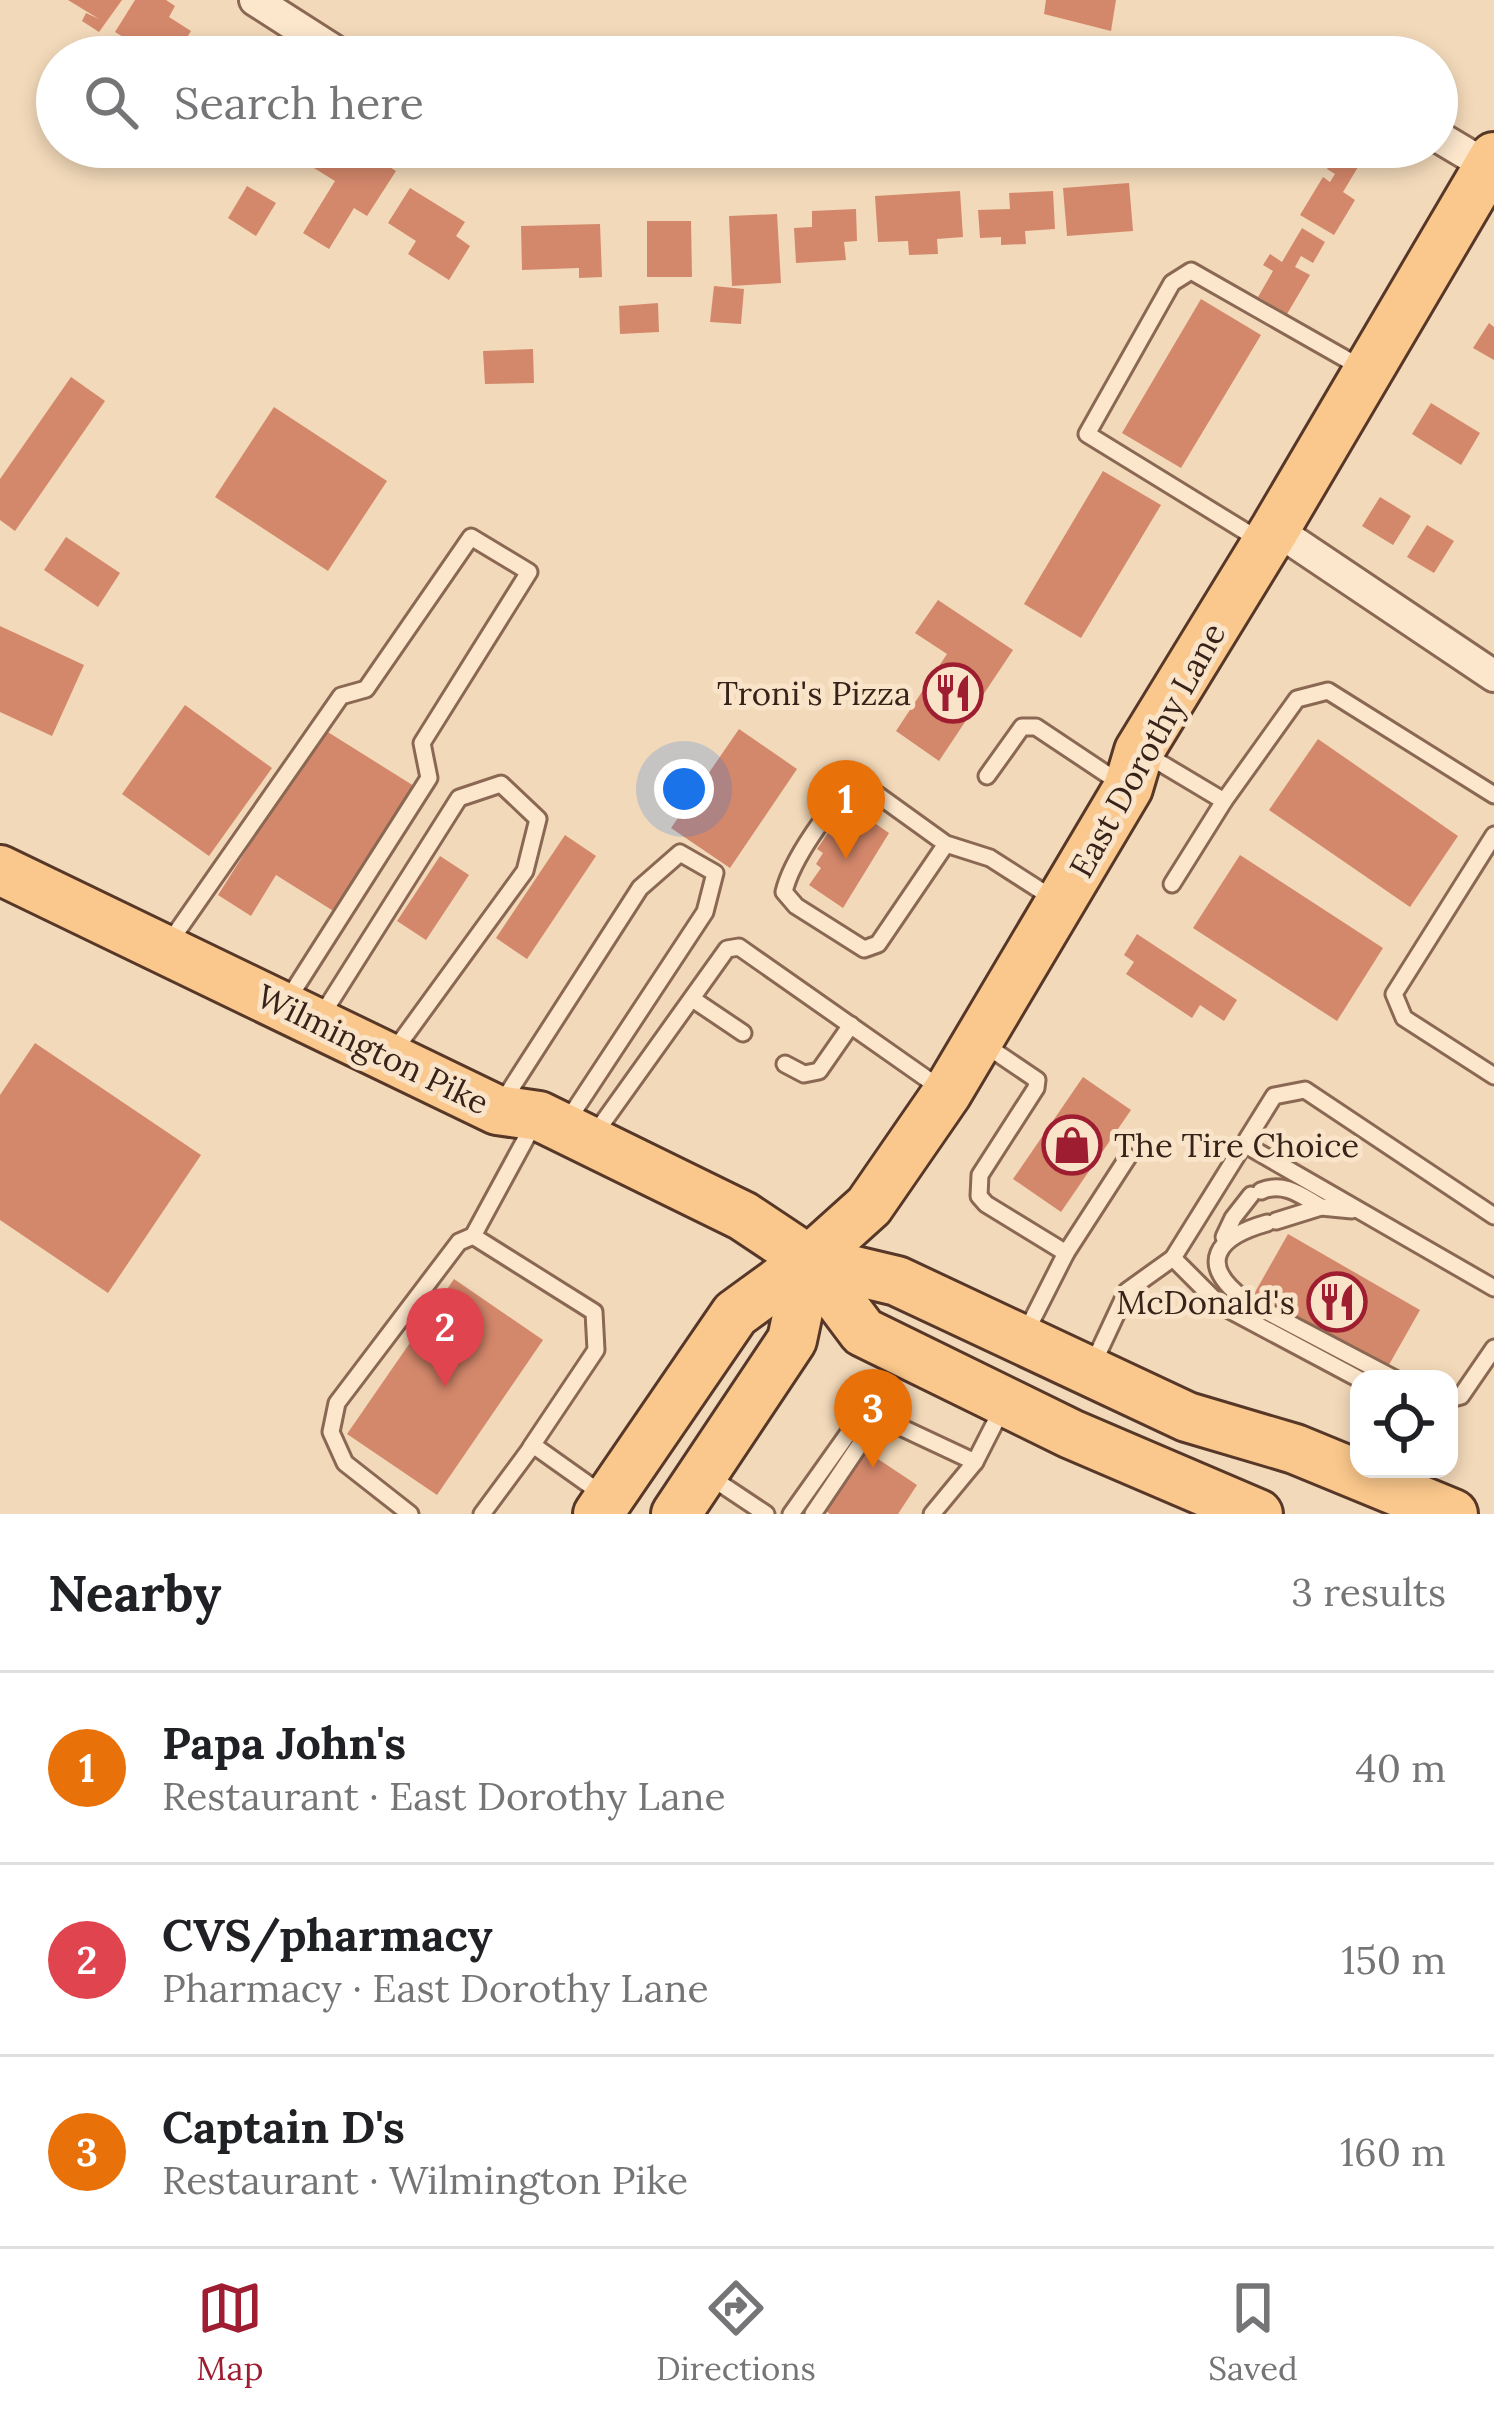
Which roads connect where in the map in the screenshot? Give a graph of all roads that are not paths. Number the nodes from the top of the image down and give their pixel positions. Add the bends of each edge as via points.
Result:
1 (255, 0) edge
2 (311, 36) edge
3 (1458, 147) edge
4 (1492, 164) edge
5 (1367, 372) junction
6 (1271, 537) junction
7 (1494, 676) edge
8 (1133, 769) junction
9 (987, 776) dead end
10 (1494, 795) edge
11 (1225, 801) junction
12 (1494, 835) edge
13 (946, 844) junction
14 (0, 869) edge
15 (1172, 884) dead end
16 (1061, 904) junction
17 (165, 949) junction
18 (694, 1000) junction
19 (300, 1015) junction
20 (851, 1024) junction
21 (743, 1033) dead end
22 (978, 1040) junction
23 (390, 1058) junction
24 (785, 1064) dead end
25 (1494, 1076) edge
26 (947, 1093) junction
27 (547, 1124) junction
28 (1244, 1144) junction
29 (1128, 1156) dead end
30 (1321, 1207) junction
31 (1361, 1211) junction
32 (1494, 1216) edge
33 (473, 1236) junction
34 (1218, 1251) junction
35 (1066, 1253) junction
36 (1173, 1258) junction
37 (809, 1260) junction
38 (1494, 1288) edge
39 (1022, 1340) junction
40 (1494, 1348) edge
41 (1378, 1370) edge
42 (1089, 1372) junction
43 (1350, 1374) edge
44 (1458, 1397) edge
45 (1005, 1402) junction
46 (879, 1417) junction
47 (531, 1447) junction
48 (975, 1462) junction
49 (702, 1471) junction
50 (603, 1506) edge
51 (410, 1514) edge
52 (482, 1514) edge
53 (676, 1514) edge
54 (766, 1514) edge
55 (791, 1514) edge
56 (813, 1514) edge
57 (932, 1514) edge
58 (1258, 1514) edge
59 (1453, 1514) edge

1 - 2 street
3 - 4 street
4 - 5 main road, East Dorothy Lane
5 - 6 main road, East Dorothy Lane
5 - 6 lane via 1191,272 1172,283 1087,434
6 - 7 street
6 - 8 main road, East Dorothy Lane
8 - 9 lane via 1022,727
8 - 11 lane
8 - 16 main road, East Dorothy Lane
10 - 11 lane via 1328,691 1297,699
11 - 15 lane
12 - 25 lane via 1394,994 1404,1018
13 - 13 lane via 856,787 842,795 784,892 864,949 878,944
13 - 16 lane via 990,858
14 - 17 main road, Wilmington Pike
16 - 22 main road, East Dorothy Lane
17 - 19 main road, Wilmington Pike
17 - 19 lane via 341,696 366,689 471,536 529,572 422,743 429,778
18 - 20 lane via 728,949 739,947
18 - 21 lane
18 - 27 lane
19 - 23 main road, Wilmington Pike
19 - 23 lane via 459,798 501,784 538,819 525,871
20 - 24 lane via 818,1071
20 - 26 lane
22 - 26 main road, East Dorothy Lane
22 - 35 lane via 1036,1080 980,1175 979,1196
23 - 27 main road, Wilmington Pike
26 - 37 main road, East Dorothy Lane via 869,1206
27 - 27 lane via 704,912 715,873 680,853 640,888
27 - 33 lane
27 - 37 main road, Wilmington Pike via 742,1216
28 - 31 lane
28 - 32 lane via 1274,1096 1305,1090
28 - 36 lane
29 - 35 lane
30 - 31 lane
30 - 34 lane via 1233,1233
30 - 34 lane via 1272,1186 1233,1218
31 - 38 lane
33 - 47 lane via 594,1312 596,1350
33 - 51 lane via 459,1242 337,1403 331,1432 345,1463
34 - 41 lane via 1216,1269 1245,1300
35 - 39 lane
36 - 42 lane via 1127,1292
36 - 43 lane via 1220,1305
37 - 39 main road, Wilmington Pike via 898,1281
37 - 45 main road, Wilmington Pike via 863,1332
37 - 49 main road via 792,1340
37 - 50 main road, East Dorothy Lane via 735,1314
39 - 42 main road, Wilmington Pike
40 - 44 lane
42 - 59 main road, Wilmington Pike via 1187,1417 1294,1449
45 - 48 lane
45 - 58 main road, Wilmington Pike
46 - 48 lane
46 - 55 lane via 852,1428
46 - 56 lane
47 - 50 lane
47 - 52 lane
48 - 57 lane
49 - 53 main road
49 - 54 lane

